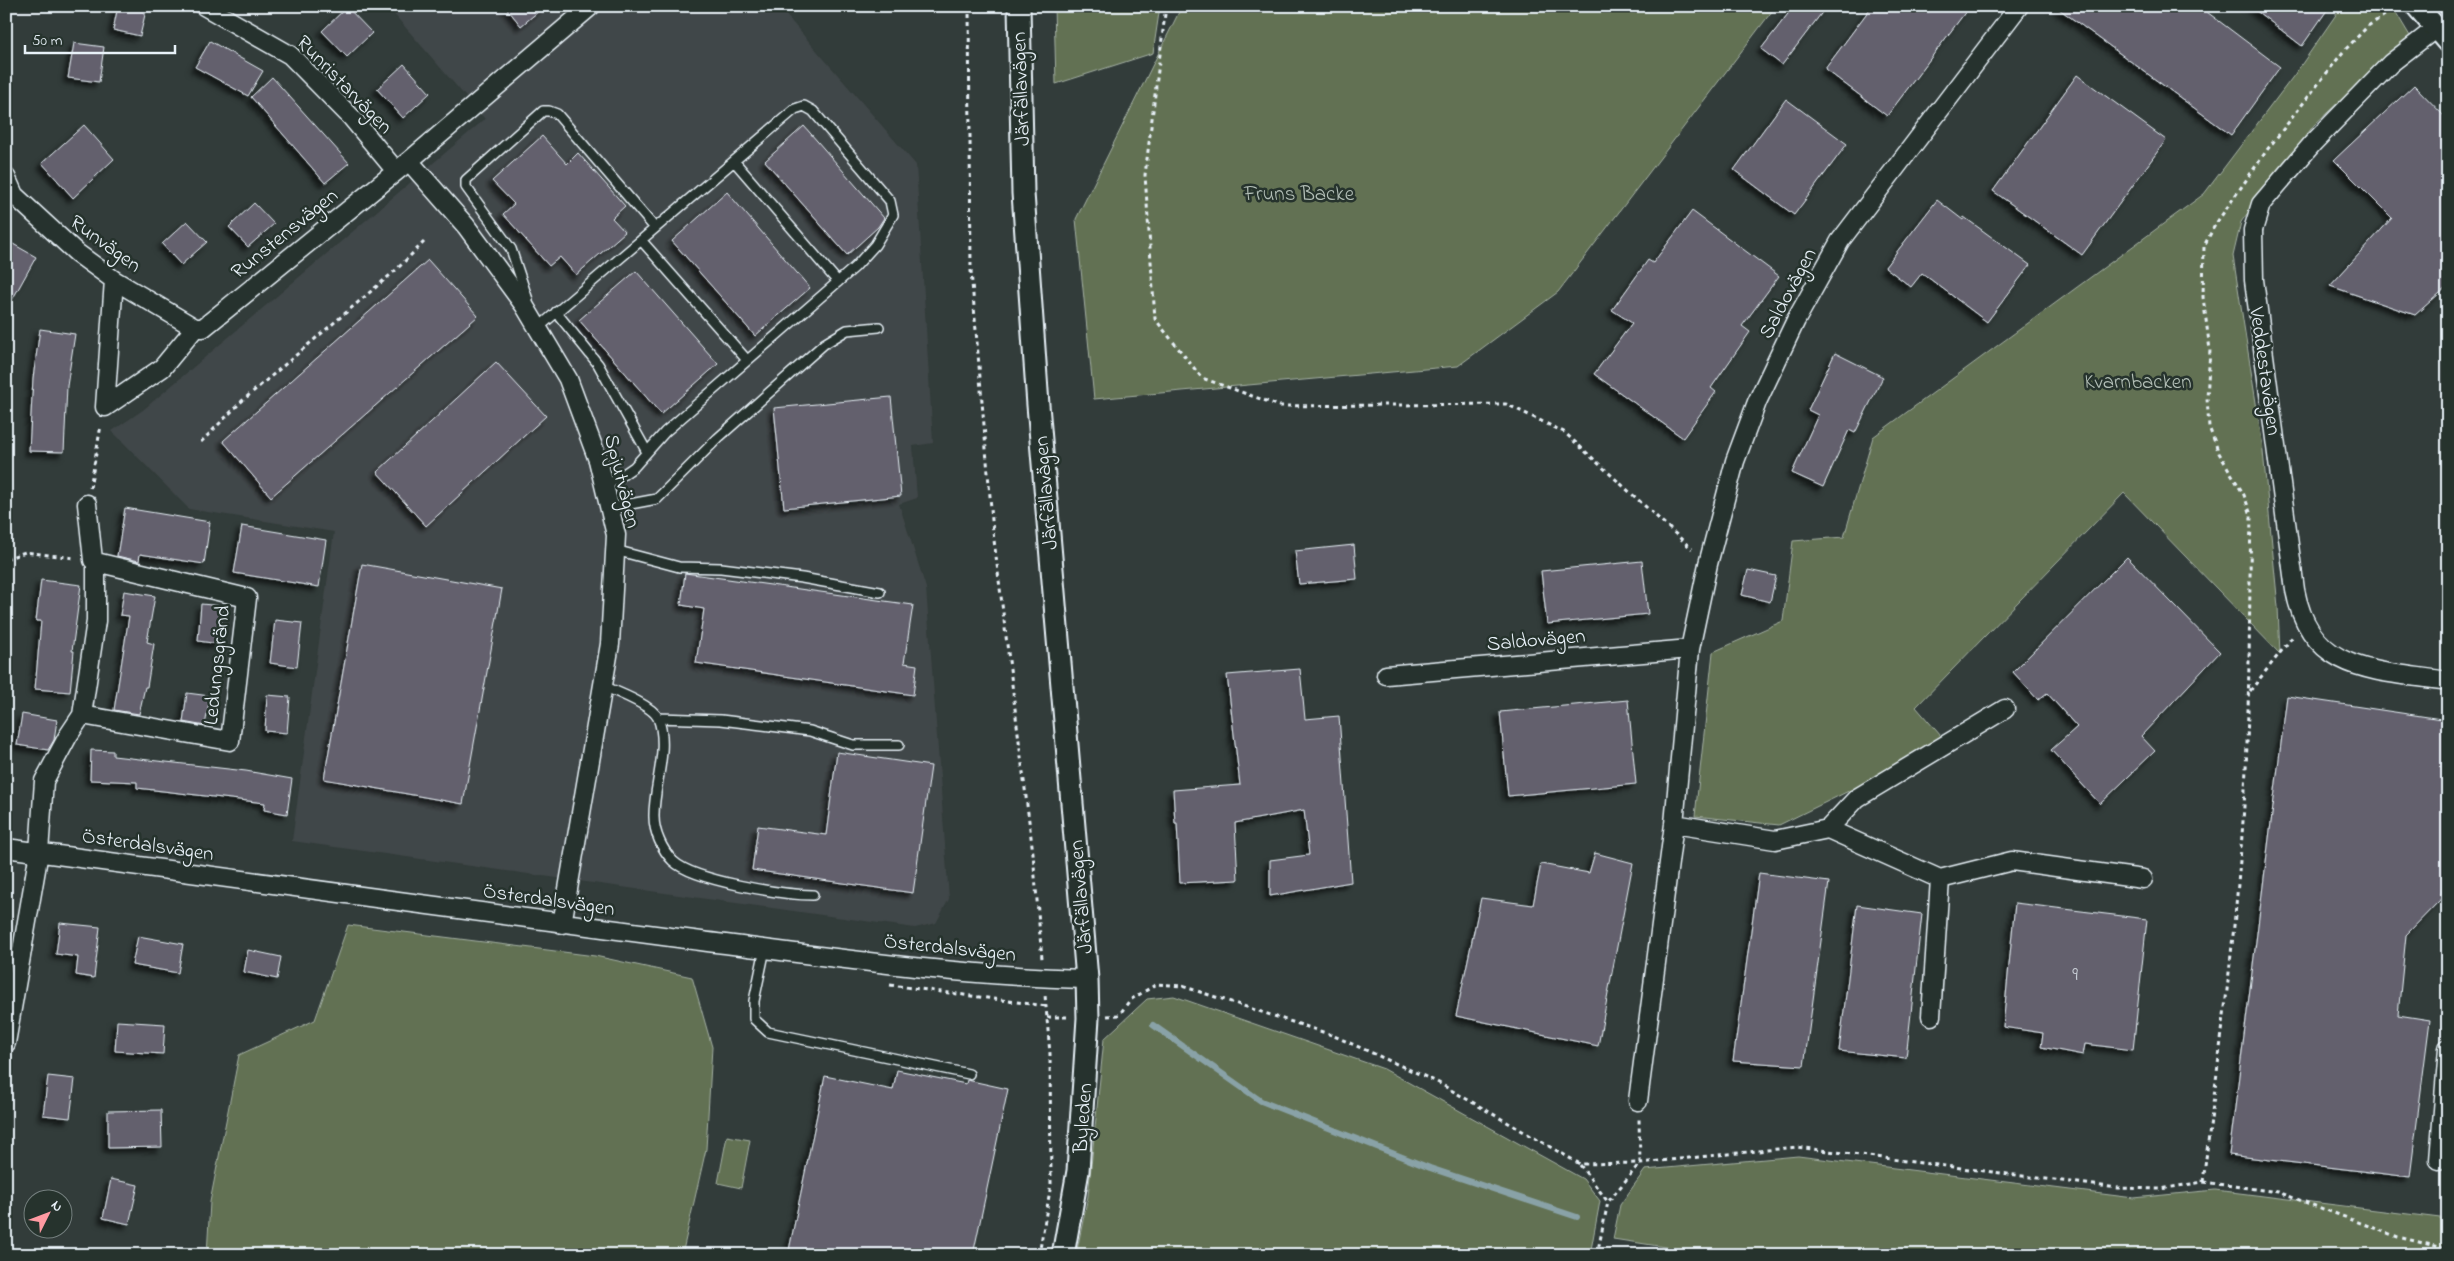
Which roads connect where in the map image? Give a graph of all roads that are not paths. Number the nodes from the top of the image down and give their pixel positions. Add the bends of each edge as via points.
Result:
1 (204, 6) edge
2 (591, 6) edge
3 (1019, 6) edge
4 (2019, 6) edge
5 (2417, 6) edge
6 (2442, 36) edge
7 (734, 161) junction
8 (403, 166) junction
9 (6, 177) edge
10 (655, 228) junction
11 (641, 240) junction
12 (114, 280) junction
13 (838, 282) junction
14 (524, 305) junction
15 (556, 312) junction
16 (880, 327) dead end
17 (195, 328) junction
18 (538, 328) junction
19 (748, 360) junction
20 (647, 452) junction
21 (605, 487) junction
22 (87, 504) road end
23 (609, 508) junction
24 (615, 550) junction
25 (94, 561) junction
26 (880, 592) dead end
27 (1690, 649) junction
28 (1386, 675) dead end
29 (2448, 681) edge
30 (603, 686) junction
31 (2005, 709) dead end
32 (82, 715) junction
33 (658, 718) junction
34 (899, 746) dead end
35 (1674, 824) junction
36 (1828, 829) junction
37 (6, 848) edge
38 (39, 852) junction
39 (1940, 879) junction
40 (2143, 879) dead end
41 (813, 895) dead end
42 (562, 924) junction
43 (765, 949) junction
44 (1087, 979) junction
45 (1931, 1016) dead end
46 (6, 1043) edge
47 (2448, 1048) edge
48 (969, 1074) dead end
49 (1638, 1101) road end
50 (2439, 1160) dead end
51 (1063, 1255) edge

1 - 8 street, Runristarvägen via 290,54
2 - 8 street, Runstensvägen
3 - 44 street, Järfällavägen via 1023,193
4 - 27 street, Saldovägen via 1840,240 1796,320 1757,402 1736,461 1708,564
5 - 6 street, Veddestavägen
6 - 29 street, Veddestavägen via 2391,63 2313,143 2261,204 2253,230 2254,280 2262,344 2295,590 2304,622 2318,643 2334,656 2359,666
7 - 10 lane
7 - 13 lane
7 - 13 lane via 794,109 804,106 813,111 890,201 893,215 875,245
8 - 14 street, Spjutvägen via 466,226
8 - 17 street, Runstensvägen via 203,328
9 - 12 street, Runvägen via 14,194 44,224
10 - 11 lane
10 - 14 lane via 557,114 543,111 466,180 466,187 511,249 528,300
11 - 15 lane
11 - 19 lane
12 - 17 street, Runvägen
12 - 17 street, Runstensvägen via 104,407 162,368
13 - 19 lane
14 - 18 street, Spjutvägen
15 - 18 lane
15 - 20 lane via 598,364
16 - 23 lane via 847,330 824,344 718,438 657,499
18 - 21 street, Spjutvägen via 568,379
19 - 20 lane via 664,432
20 - 21 lane via 634,467
21 - 23 street, Spjutvägen
22 - 25 street
23 - 24 street, Spjutvägen via 616,535
24 - 26 lane via 679,567 721,568 802,578
24 - 30 street, Spjutvägen via 610,644
25 - 32 street via 96,621
25 - 32 street, Ledungsgränd via 247,598 230,741
27 - 28 street, Saldovägen
27 - 35 street, Saldovägen
30 - 33 lane via 649,708
30 - 42 street, Spjutvägen
31 - 36 street via 1857,798
32 - 38 street via 44,781
33 - 34 lane via 721,720 810,731 853,745
33 - 41 lane via 662,750 654,818 658,839 674,862 700,874 756,888 789,895
35 - 36 street via 1776,840
35 - 49 street, Saldovägen
36 - 39 street
37 - 38 street, Österdalsvägen
38 - 42 street, Österdalsvägen
38 - 46 street
39 - 40 street via 2012,860
39 - 45 street
42 - 43 street, Österdalsvägen
43 - 44 street, Österdalsvägen via 947,970
43 - 48 lane via 754,1001 754,1019 768,1032
44 - 51 street, Byleden via 1088,1018 1078,1171
47 - 50 street

